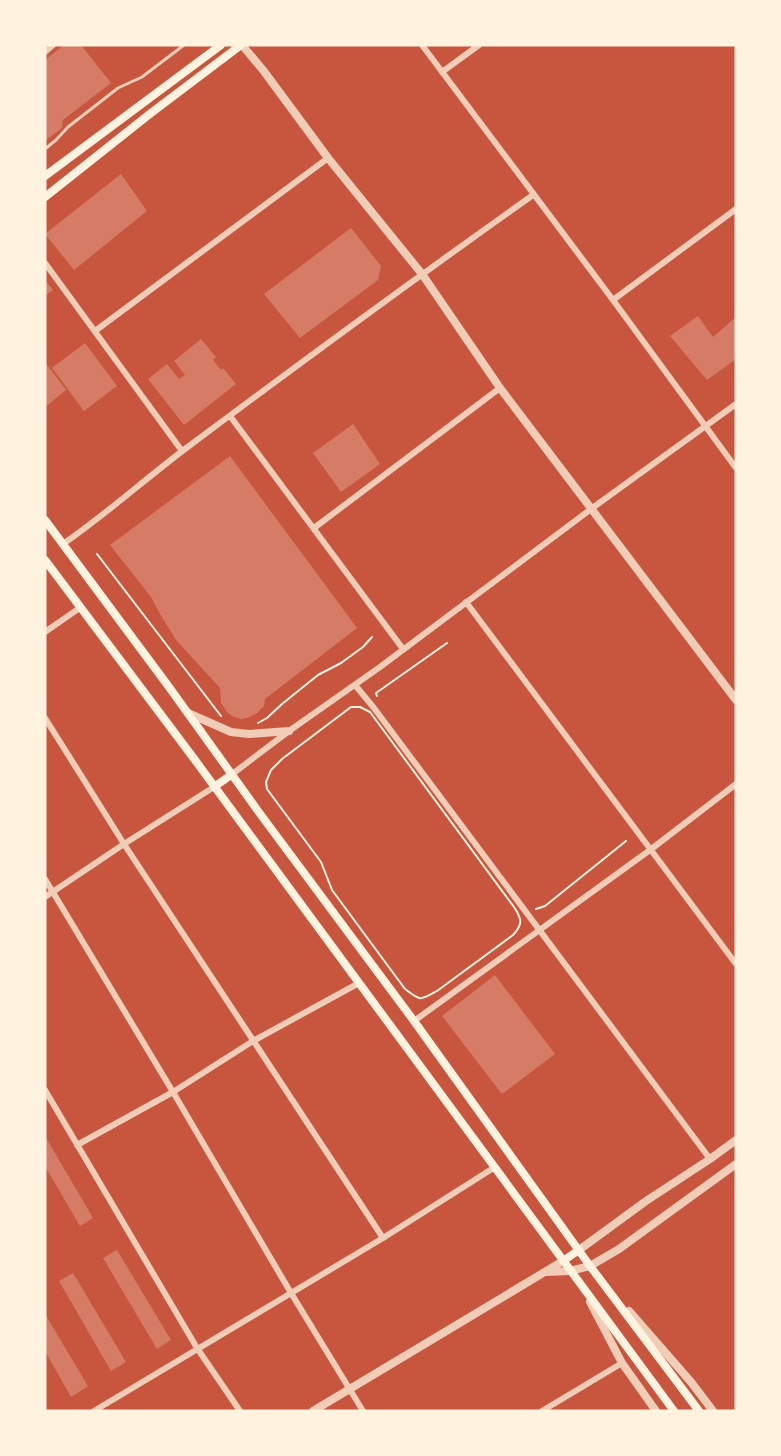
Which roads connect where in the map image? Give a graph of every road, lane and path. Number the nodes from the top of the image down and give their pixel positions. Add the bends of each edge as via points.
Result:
1 (53, 45) edge
2 (184, 45) edge
3 (220, 45) edge
4 (242, 45) edge
5 (422, 45) edge
6 (479, 45) edge
7 (45, 52) edge
8 (442, 72) junction
9 (45, 149) edge
10 (328, 158) junction
11 (46, 174) edge
12 (533, 195) junction
13 (45, 196) edge
14 (736, 209) edge
15 (45, 263) edge
16 (422, 273) junction
17 (613, 300) junction
18 (95, 331) junction
19 (500, 388) junction
20 (736, 404) edge
21 (230, 416) junction
22 (705, 426) junction
23 (182, 451) junction
24 (736, 468) edge
25 (591, 508) junction
26 (45, 520) edge
27 (314, 528) junction
28 (63, 544) junction
29 (97, 554) dead end
30 (45, 560) edge
31 (466, 602) junction
32 (81, 607) junction
33 (45, 632) edge
34 (372, 637) dead end
35 (447, 643) dead end
36 (403, 649) junction
37 (355, 685) junction
38 (378, 700) dead end
39 (736, 700) edge
40 (351, 707) joint
41 (188, 713) junction
42 (45, 718) edge
43 (226, 723) dead end
44 (253, 725) dead end
45 (289, 731) junction
46 (231, 775) junction
47 (736, 784) edge
48 (214, 787) junction
49 (626, 841) dead end
50 (124, 844) junction
51 (650, 850) junction
52 (45, 879) edge
53 (53, 893) junction
54 (45, 897) edge
55 (528, 905) dead end
56 (539, 929) junction
57 (736, 964) edge
58 (359, 983) junction
59 (414, 1021) junction
60 (254, 1041) junction
61 (45, 1090) edge
62 (173, 1092) junction
63 (736, 1140) edge
64 (77, 1145) junction
65 (710, 1159) junction
66 (736, 1164) edge
67 (495, 1167) junction
68 (383, 1238) junction
69 (579, 1250) junction
70 (563, 1261) junction
71 (590, 1266) junction
72 (570, 1271) junction
73 (544, 1273) junction
74 (602, 1281) junction
75 (585, 1292) junction
76 (291, 1293) junction
77 (197, 1348) junction
78 (622, 1363) junction
79 (349, 1389) junction
80 (94, 1411) edge
81 (240, 1411) edge
82 (313, 1411) edge
83 (363, 1411) edge
84 (542, 1411) edge
85 (656, 1411) edge
86 (674, 1411) edge
87 (699, 1411) edge
88 (713, 1411) edge

1 - 7 street
2 - 9 lane via 142,77 118,88
3 - 11 main road
4 - 10 street
4 - 13 main road
5 - 8 street
6 - 8 street
8 - 12 street
10 - 16 street
10 - 18 street
12 - 16 street
12 - 17 street
14 - 17 street
15 - 18 street
16 - 19 street
16 - 21 street
17 - 22 street
18 - 23 street
19 - 25 street
19 - 27 street
20 - 22 street
21 - 23 street
21 - 27 street
22 - 24 street
22 - 25 street
23 - 28 street
25 - 31 street
25 - 39 street
26 - 28 main road
27 - 36 street
28 - 41 main road
29 - 43 path
30 - 32 main road
31 - 36 street
31 - 51 street
32 - 33 street
32 - 48 main road
34 - 44 path
35 - 38 path via 376,693
36 - 37 street
37 - 45 street
37 - 56 street
40 - 40 path via 369,712 520,920 520,927 513,934 424,998 405,989 332,890 321,862 267,789 271,770 282,759
41 - 45 street via 231,732
41 - 46 main road
42 - 50 street
45 - 46 street
46 - 48 main road
46 - 59 main road
47 - 51 street
48 - 50 street
48 - 58 main road
49 - 55 path via 545,906 537,909
50 - 53 street
50 - 60 street
51 - 56 street
51 - 57 street
52 - 53 street
53 - 54 street
53 - 62 street
56 - 59 street
56 - 65 street
58 - 60 street
58 - 67 main road
59 - 69 main road
60 - 62 street
60 - 68 street
61 - 64 street
62 - 64 street
62 - 76 street
63 - 65 street
64 - 77 street
65 - 69 street
66 - 71 street
67 - 68 street
67 - 70 main road
68 - 76 street
69 - 70 main road
69 - 71 main road
70 - 72 main road
70 - 73 street
71 - 72 street
71 - 74 main road
72 - 73 street
72 - 75 main road
73 - 79 street
74 - 87 main road
74 - 88 street
75 - 78 street
75 - 86 main road
76 - 77 street
76 - 79 street
77 - 80 street
77 - 81 street
78 - 84 street
78 - 85 street
79 - 82 street
79 - 83 street

